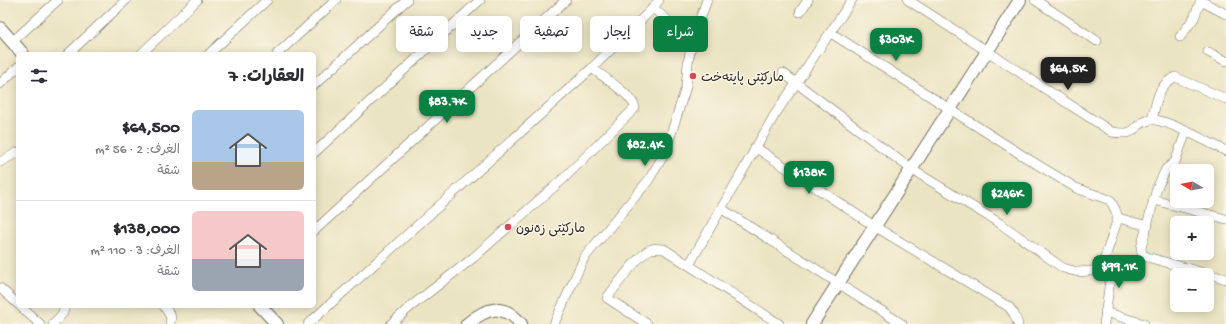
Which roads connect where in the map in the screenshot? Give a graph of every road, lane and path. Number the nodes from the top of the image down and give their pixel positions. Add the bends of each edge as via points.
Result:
1 (58, 0) edge
2 (126, 0) edge
3 (197, 0) edge
4 (267, 0) edge
5 (336, 0) edge
6 (407, 0) edge
7 (480, 0) edge
8 (566, 0) edge
9 (659, 0) edge
10 (707, 0) edge
11 (808, 0) edge
12 (852, 0) edge
13 (908, 0) edge
14 (1020, 0) edge
15 (1035, 0) edge
16 (1201, 0) edge
17 (654, 8) junction
18 (800, 12) dead end
19 (1226, 14) edge
20 (663, 16) edge
21 (701, 16) edge
22 (0, 28) edge
23 (831, 33) junction
24 (1180, 38) dead end
25 (1097, 41) dead end
26 (12, 42) junction
27 (988, 50) junction
28 (21, 52) edge
29 (70, 52) edge
30 (143, 52) edge
31 (211, 52) edge
32 (279, 52) edge
33 (690, 52) edge
34 (1208, 52) dead end
35 (1226, 61) edge
36 (592, 68) junction
37 (16, 69) edge
38 (783, 74) dead end
39 (0, 84) edge
40 (316, 84) edge
41 (796, 84) junction
42 (1226, 99) edge
43 (950, 109) junction
44 (1152, 119) junction
45 (1186, 132) junction
46 (756, 147) junction
47 (316, 151) edge
48 (1226, 151) edge
49 (16, 155) edge
50 (0, 162) edge
51 (911, 169) junction
52 (1154, 200) junction
53 (722, 208) junction
54 (1118, 218) junction
55 (1226, 219) edge
56 (874, 226) junction
57 (1148, 226) junction
58 (316, 229) edge
59 (689, 265) junction
60 (1101, 270) junction
61 (1226, 279) edge
62 (838, 283) junction
63 (0, 288) edge
64 (16, 302) edge
65 (22, 308) edge
66 (64, 308) edge
67 (165, 308) edge
68 (262, 308) edge
69 (1105, 312) junction
70 (554, 323) edge
71 (40, 324) edge
72 (53, 324) edge
73 (170, 324) edge
74 (277, 324) edge
75 (308, 324) edge
76 (391, 324) edge
77 (467, 324) edge
78 (521, 324) edge
79 (647, 324) edge
80 (779, 324) edge
81 (812, 324) edge
82 (902, 324) edge
83 (1018, 324) edge
84 (1104, 324) edge
85 (1144, 324) edge

1 - 26 street
2 - 29 street
3 - 30 street
4 - 31 street
5 - 32 street
6 - 40 street
7 - 47 street
8 - 58 street
9 - 17 street
10 - 21 street
11 - 18 street
12 - 23 street
13 - 27 street
14 - 27 street
15 - 25 street
16 - 19 street
16 - 24 street via 1194,18
17 - 20 street
17 - 36 street
22 - 26 street
23 - 41 street
23 - 43 street
26 - 28 street
27 - 43 street
27 - 44 street via 1112,132 1132,133 1142,122
33 - 70 street via 686,87 658,167 584,258
34 - 35 street
36 - 75 street
36 - 76 street via 628,96 635,108 563,179 473,258
37 - 39 street
38 - 41 street
41 - 46 street
41 - 51 street
42 - 44 street via 1175,77 1161,88
43 - 51 street
43 - 54 street via 1076,188 1110,200
44 - 45 street via 1164,121
45 - 48 street
45 - 52 street via 1175,162 1164,174
46 - 53 street
46 - 56 street
49 - 50 street
51 - 56 street
51 - 60 street via 1002,224 1063,268 1078,272
52 - 55 street
52 - 57 street
53 - 59 street
53 - 62 street
54 - 57 street
54 - 60 street
56 - 62 street
56 - 83 street via 1008,307
57 - 61 street via 1141,248 1142,254
59 - 79 street via 664,249 651,249 621,279 608,298
59 - 80 street
60 - 69 street via 1109,274 1110,280
62 - 81 street
62 - 82 street
63 - 64 street
65 - 71 street
66 - 72 street
67 - 73 street via 171,317
68 - 74 street
69 - 84 street
69 - 85 street
77 - 78 street via 481,313 493,310 506,312

